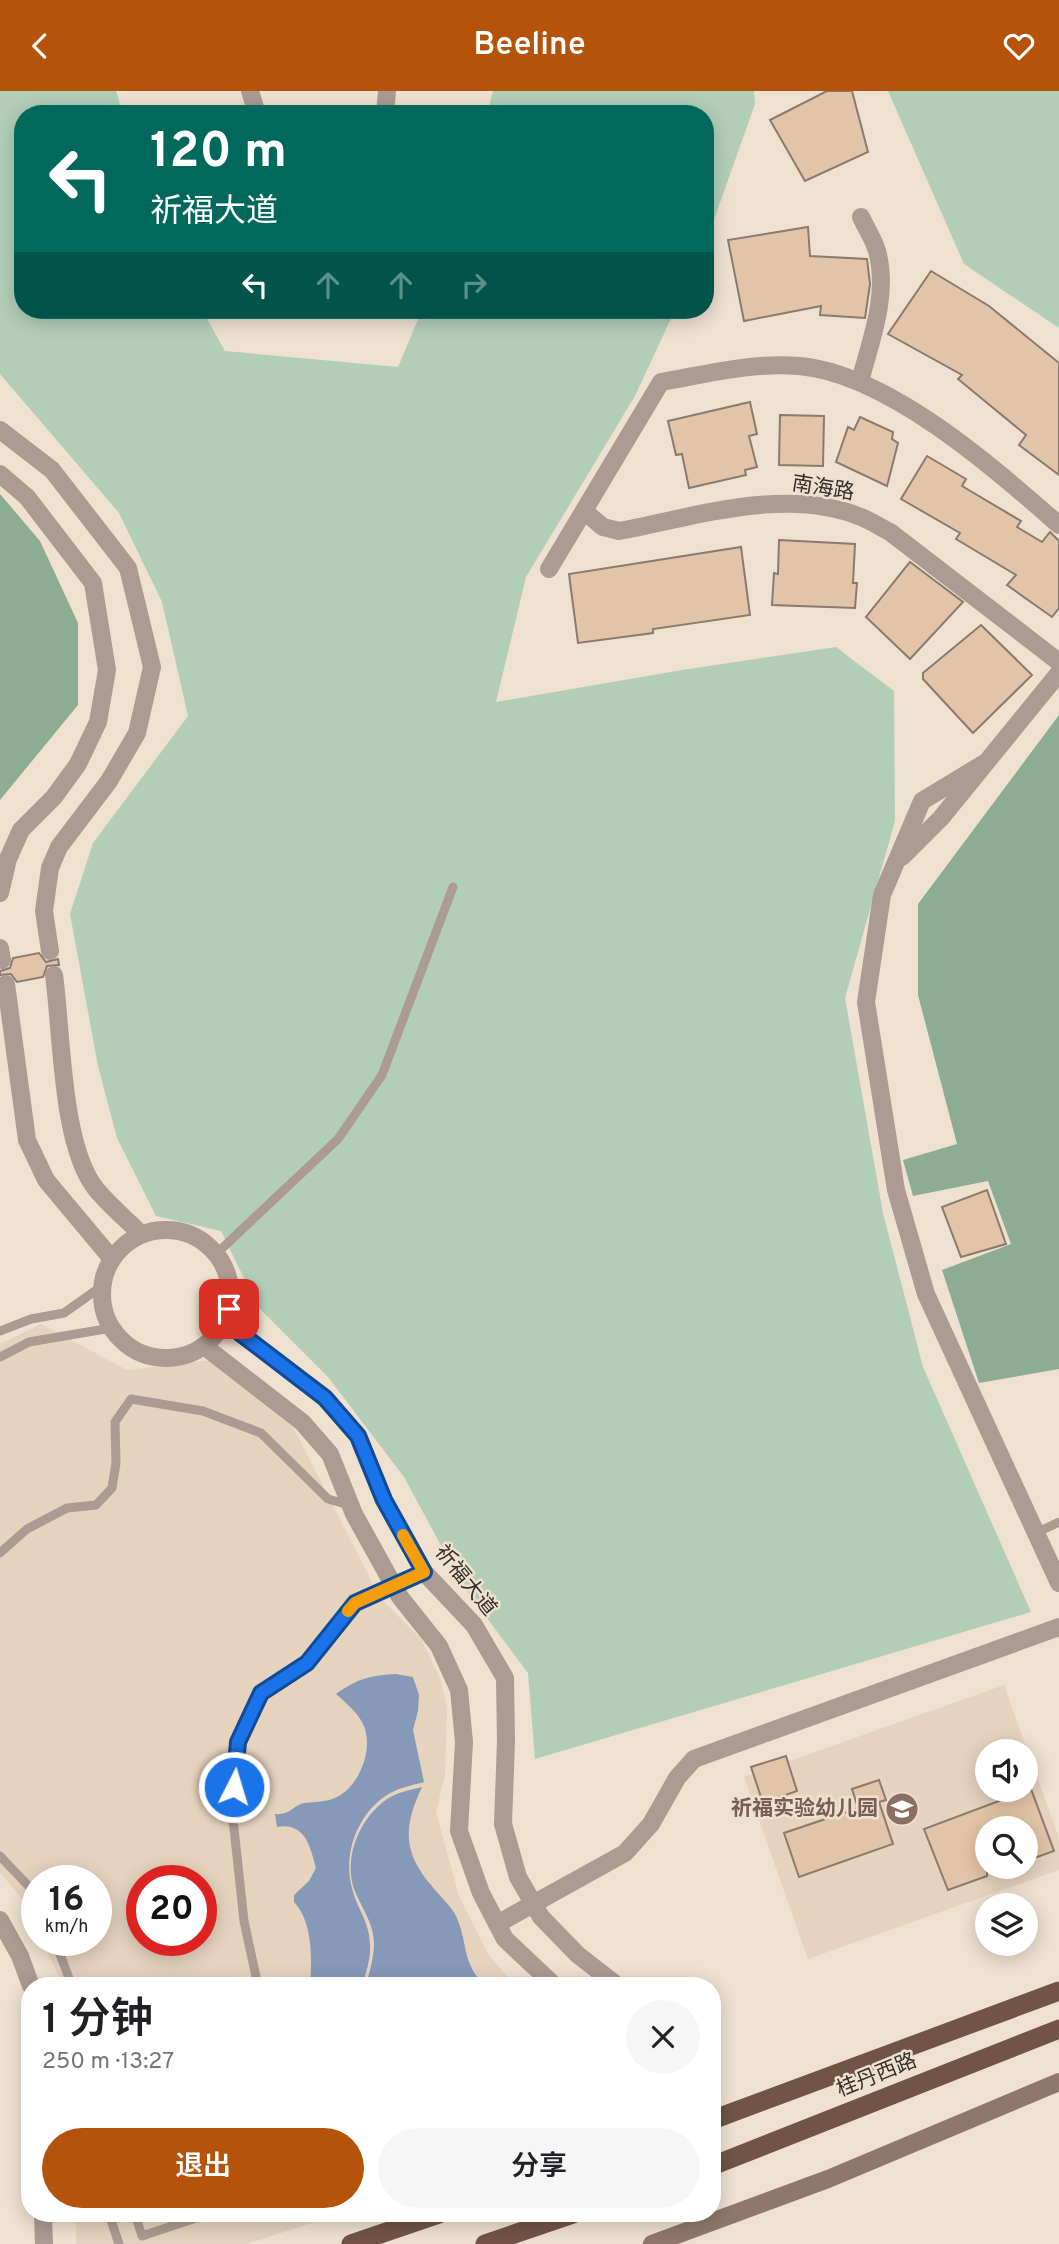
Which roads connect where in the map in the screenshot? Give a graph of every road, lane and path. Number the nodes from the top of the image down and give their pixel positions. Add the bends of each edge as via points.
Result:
1 (860, 217) dead end
2 (859, 381) junction
3 (0, 430) edge
4 (0, 474) edge
5 (584, 511) junction
6 (1059, 525) edge
7 (549, 569) dead end
8 (1059, 662) edge
9 (1059, 673) edge
10 (983, 764) junction
11 (897, 862) junction
12 (453, 887) dead end
13 (0, 893) edge
14 (50, 951) dead end
15 (54, 975) dead end
16 (6, 984) dead end
17 (141, 1234) junction
18 (216, 1254) junction
19 (112, 1259) junction
20 (102, 1286) junction
21 (229, 1309) junction
22 (111, 1328) junction
23 (0, 1331) edge
24 (204, 1346) junction
25 (0, 1357) edge
26 (351, 1505) junction
27 (1059, 1522) edge
28 (1036, 1533) junction
29 (0, 1552) edge
30 (424, 1572) junction
31 (1059, 1583) edge
32 (394, 1586) junction
33 (1059, 1627) edge
34 (0, 1856) edge
35 (21, 1878) edge
36 (534, 1904) junction
37 (0, 1920) edge
38 (497, 1924) junction
39 (61, 1956) edge
40 (28, 1977) edge
41 (69, 1977) edge
42 (256, 1977) edge
43 (545, 1977) edge
44 (606, 1977) edge
45 (1059, 1991) edge
46 (1059, 2029) edge
47 (1059, 2082) edge
48 (721, 2117) edge
49 (721, 2162) edge
50 (721, 2219) edge
51 (43, 2222) edge
52 (112, 2222) edge
53 (138, 2222) edge
54 (184, 2222) edge
55 (416, 2222) edge
56 (549, 2222) edge
57 (558, 2222) edge
58 (712, 2222) edge
59 (44, 2244) edge
60 (119, 2244) edge
61 (351, 2244) edge
62 (485, 2244) edge
63 (524, 2244) edge
64 (652, 2244) edge

1 - 2 street via 877,251 881,286
2 - 5 street via 831,371 761,365 661,382
2 - 6 street via 964,445
3 - 14 street via 52,470 128,568 152,667 137,733 109,781 59,847 50,868 44,911
4 - 13 street via 27,497 93,583 107,670 98,722 78,764 21,830
5 - 7 street
5 - 8 street, 南海路 via 603,527 619,531 756,506 825,508 860,517 890,532
9 - 10 street
10 - 11 street via 941,818
10 - 11 street via 922,801
11 - 28 street via 882,895 866,1002 896,1190 926,1294
12 - 18 lane via 382,1075 338,1139
15 - 17 street via 70,1129 94,1187
16 - 19 street via 27,1140 46,1180
17 - 18 street via 163,1230 192,1235
17 - 19 street
18 - 21 street via 230,1287
19 - 20 street
20 - 22 street via 103,1308
20 - 23 lane via 64,1313
21 - 24 street
21 - 30 street, 祈福大道 via 240,1333 325,1398 358,1436 384,1500
22 - 24 street via 127,1346 147,1356 170,1358
22 - 25 lane via 29,1342
24 - 26 street via 302,1422 330,1454
26 - 29 lane via 328,1499 261,1433 203,1411 131,1399 115,1422 113,1488 96,1505 67,1508 27,1529
26 - 32 street
27 - 28 lane
28 - 31 street
30 - 32 lane
30 - 36 street, 祈福大道 via 474,1625 505,1678 503,1824 518,1877
32 - 38 street via 439,1646 459,1690 464,1742 458,1831
32 - 42 lane via 355,1603 307,1663 261,1693 238,1742 232,1810 244,1921
33 - 36 street via 694,1759 651,1824 625,1853
34 - 35 lane
36 - 38 street
36 - 44 street, 祈福大道 via 578,1955
37 - 40 street
38 - 43 street via 505,1939
39 - 41 lane
45 - 48 highway, 桂丹西路
46 - 49 highway, 桂丹西路
47 - 50 main road
51 - 59 street
52 - 60 lane
53 - 54 lane via 142,2236
55 - 61 highway
56 - 62 highway
57 - 63 highway
58 - 64 main road

